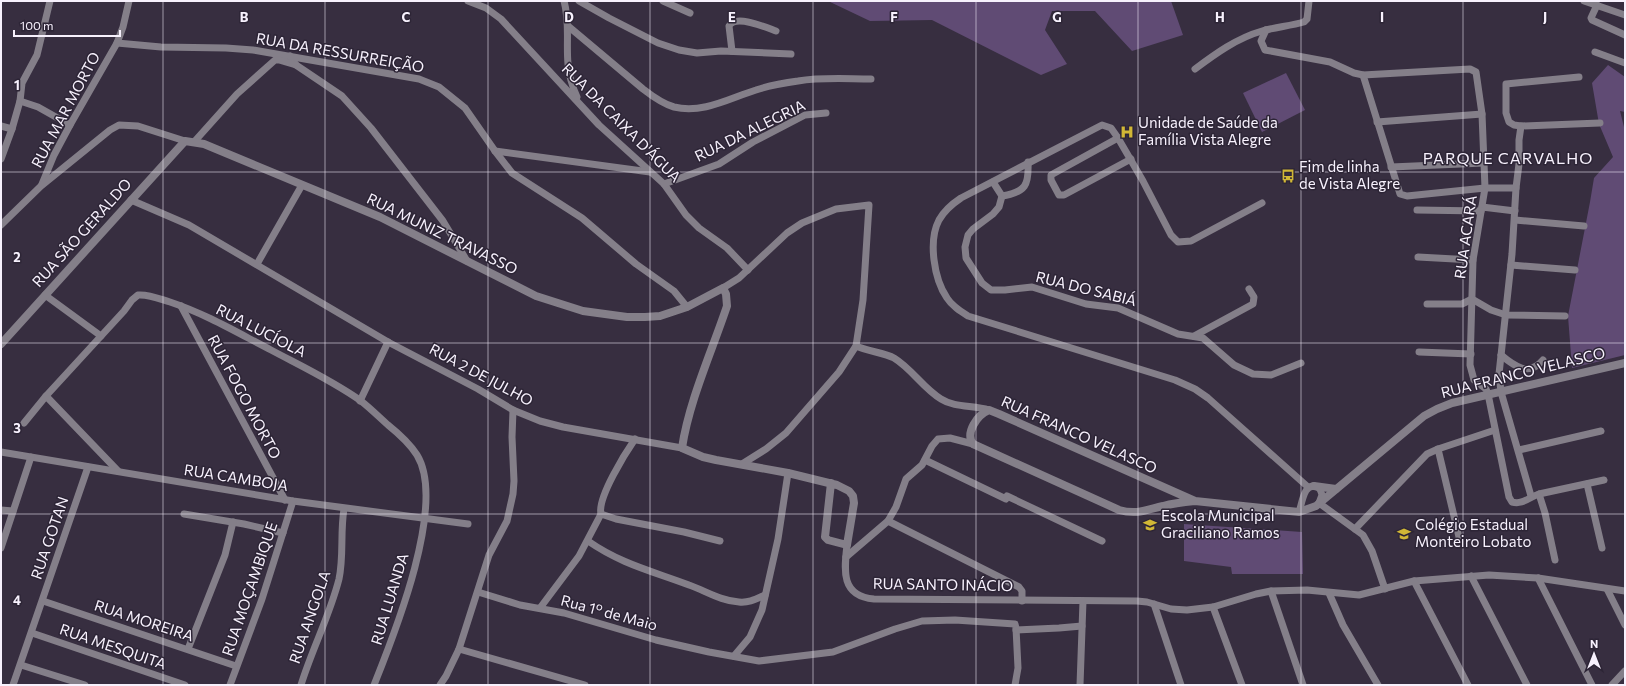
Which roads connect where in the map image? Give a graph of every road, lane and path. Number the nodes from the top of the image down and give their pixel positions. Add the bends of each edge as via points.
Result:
1 (50, 1) edge
2 (129, 1) edge
3 (468, 1) edge
4 (564, 1) edge
5 (579, 1) edge
6 (663, 1) edge
7 (1309, 1) edge
8 (1584, 1) edge
9 (1597, 5) junction
10 (690, 13) dead end
11 (1625, 15) edge
12 (568, 26) junction
13 (1266, 30) junction
14 (776, 31) dead end
15 (1625, 35) edge
16 (117, 43) junction
17 (732, 51) junction
18 (1595, 52) dead end
19 (791, 54) dead end
20 (290, 56) junction
21 (1625, 63) edge
22 (296, 66) junction
23 (1195, 69) dead end
24 (1363, 75) junction
25 (1579, 77) dead end
26 (871, 79) dead end
27 (20, 101) junction
28 (580, 103) junction
29 (826, 113) dead end
30 (1482, 114) junction
31 (1377, 122) junction
32 (1600, 123) dead end
33 (70, 125) junction
34 (1, 126) edge
35 (1521, 126) junction
36 (12, 129) junction
37 (1118, 138) junction
38 (189, 142) junction
39 (495, 151) junction
40 (1, 159) edge
41 (1131, 159) junction
42 (1028, 162) junction
43 (1484, 163) junction
44 (1391, 167) junction
45 (650, 172) junction
46 (994, 182) junction
47 (664, 184) junction
48 (302, 185) junction
49 (41, 186) junction
50 (1485, 188) junction
51 (1516, 188) junction
52 (1002, 196) junction
53 (131, 200) junction
54 (1262, 203) dead end
55 (1481, 209) junction
56 (1417, 210) dead end
57 (1515, 211) junction
58 (1515, 220) junction
59 (1, 225) edge
60 (1584, 226) dead end
61 (1418, 257) dead end
62 (1473, 260) junction
63 (467, 261) junction
64 (256, 264) junction
65 (1511, 265) junction
66 (748, 270) junction
67 (1575, 270) dead end
68 (723, 288) junction
69 (1248, 289) dead end
70 (45, 295) junction
71 (1472, 299) junction
72 (1427, 304) dead end
73 (181, 306) junction
74 (687, 307) junction
75 (1506, 315) junction
76 (1565, 316) dead end
77 (101, 336) junction
78 (1194, 336) junction
79 (388, 342) junction
80 (1, 344) edge
81 (856, 346) junction
82 (1419, 352) dead end
83 (1471, 354) junction
84 (1502, 355) junction
85 (1543, 360) dead end
86 (1302, 363) dead end
87 (1625, 363) edge
88 (1501, 392) junction
89 (1488, 395) junction
90 (46, 396) junction
91 (360, 401) junction
92 (513, 410) junction
93 (989, 410) junction
94 (24, 423) dead end
95 (1496, 430) junction
96 (1601, 431) dead end
97 (635, 439) junction
98 (973, 444) junction
99 (682, 448) junction
100 (1438, 449) junction
101 (1519, 450) junction
102 (1, 452) edge
103 (31, 457) junction
104 (925, 460) junction
105 (742, 464) junction
106 (88, 467) junction
107 (118, 472) junction
108 (788, 472) junction
109 (1604, 480) dead end
110 (831, 483) junction
111 (1587, 484) junction
112 (1311, 487) junction
113 (1336, 490) junction
114 (849, 491) joint
115 (1535, 495) junction
116 (1304, 498) junction
117 (285, 500) junction
118 (294, 501) junction
119 (1195, 501) junction
120 (1320, 503) junction
121 (344, 509) junction
122 (1, 510) edge
123 (13, 511) junction
124 (1299, 512) junction
125 (184, 514) dead end
126 (604, 515) junction
127 (426, 519) junction
128 (888, 521) junction
129 (234, 522) junction
130 (468, 524) dead end
131 (1355, 529) junction
132 (283, 533) junction
133 (1459, 536) dead end
134 (588, 541) junction
135 (720, 541) dead end
136 (1102, 541) dead end
137 (847, 545) junction
138 (1, 548) edge
139 (1602, 548) dead end
140 (846, 557) junction
141 (1555, 560) dead end
142 (1471, 576) junction
143 (1538, 578) junction
144 (1414, 581) junction
145 (1385, 589) junction
146 (1607, 589) junction
147 (1271, 591) junction
148 (1625, 591) edge
149 (478, 592) junction
150 (1329, 592) junction
151 (765, 595) junction
152 (1022, 600) junction
153 (1083, 600) junction
154 (43, 601) junction
155 (1154, 604) junction
156 (1213, 607) junction
157 (540, 608) junction
158 (1625, 625) edge
159 (1082, 626) junction
160 (1016, 630) junction
161 (32, 633) junction
162 (188, 649) junction
163 (459, 649) junction
164 (734, 656) junction
165 (21, 665) junction
166 (236, 666) junction
167 (1625, 671) edge
168 (13, 685) edge
169 (85, 685) edge
170 (185, 685) edge
171 (230, 685) edge
172 (302, 685) edge
173 (374, 685) edge
174 (440, 685) edge
175 (585, 685) edge
176 (1015, 685) edge
177 (1080, 685) edge
178 (1181, 685) edge
179 (1242, 685) edge
180 (1303, 685) edge
181 (1378, 685) edge
182 (1468, 685) edge
183 (1527, 685) edge
184 (1592, 685) edge
185 (1612, 685) edge

1 - 27 street via 37,55 22,84
2 - 16 street, RUA MAR MORTO
3 - 28 street, RUA DA CAIXA D'ÁGUA via 486,8 500,19
4 - 12 street
5 - 17 street via 670,48 697,53
6 - 10 street
7 - 13 street via 1306,21
8 - 9 street
9 - 11 street
9 - 15 street via 1592,20
12 - 26 street via 653,97 676,107 704,107 733,100 758,89 800,80
12 - 28 street via 569,76
13 - 23 street via 1245,37
13 - 24 street via 1262,41 1265,50 1330,62
14 - 17 street via 752,23 734,21 729,26
16 - 20 street, RUA DA RESSURREIÇÃO via 175,48 253,50
16 - 33 street, RUA MAR MORTO
17 - 19 street
18 - 21 street
20 - 22 street
20 - 39 street, RUA DA RESSURREIÇÃO via 419,79 438,86 465,108
22 - 38 street via 275,60
22 - 63 street via 342,96 358,113 443,221
24 - 30 street, RUA ACARÁ via 1470,69 1478,76
24 - 31 street
25 - 35 street via 1506,84 1506,113 1509,122
27 - 33 street via 38,107
27 - 36 street
28 - 45 street, RUA DA CAIXA D'ÁGUA
29 - 47 street, RUA DA ALEGRIA via 805,115 753,142 719,164
30 - 31 street
30 - 43 street, RUA ACARÁ
31 - 44 street
32 - 35 street
33 - 49 street, RUA MAR MORTO
34 - 36 street
35 - 51 street
36 - 40 street
37 - 41 street
37 - 41 street via 1051,175 1056,190 1060,196 1064,195
37 - 42 street via 1113,130 1106,126 1098,126
38 - 48 street, RUA MUNIZ TRAVASSO via 204,144
38 - 49 street, RUA MUNIZ TRAVASSO via 138,126 119,126 110,130
38 - 53 street, RUA SÃO GERALDO
39 - 45 street
39 - 74 street, RUA DA RESSURREIÇÃO via 512,172 582,218 636,264 674,291
41 - 54 street via 1170,235 1178,242 1191,241
42 - 46 street
42 - 52 street via 1027,184 1020,191
43 - 44 street
43 - 50 street, RUA ACARÁ
44 - 50 street via 1398,190 1403,196
45 - 47 street, RUA DA CAIXA D'ÁGUA
46 - 52 street
46 - 112 street via 950,206 936,226 934,244 937,276 948,300 957,309 968,316 1175,380 1190,387 1213,403
47 - 66 street, RUA DA CAIXA D'ÁGUA via 698,228 727,248
48 - 63 street, RUA MUNIZ TRAVASSO via 380,217
48 - 64 street
49 - 59 street, RUA MUNIZ TRAVASSO
50 - 51 street
50 - 55 street, RUA ACARÁ
51 - 57 street
52 - 78 street, RUA DO SABIÁ via 999,207 973,229 965,241 966,258 985,286 996,291 1032,287 1086,304 1118,308 1178,334
53 - 64 street, RUA 2 DE JULHO via 189,224
53 - 70 street, RUA SÃO GERALDO
55 - 56 street
55 - 57 street
55 - 62 street, RUA ACARÁ
57 - 58 street
58 - 60 street
58 - 65 street
61 - 62 street
62 - 71 street, RUA ACARÁ
63 - 74 street, RUA MUNIZ TRAVASSO via 536,296 583,311 645,317 660,316
64 - 79 street, RUA 2 DE JULHO
65 - 67 street
65 - 75 street
66 - 68 street, RUA MUNIZ TRAVASSO
66 - 81 street, RUA MUNIZ TRAVASSO via 790,230 810,219 836,209 869,205 863,300
68 - 74 street, RUA MUNIZ TRAVASSO
68 - 99 street via 727,306 691,407
69 - 78 street via 1254,297 1253,304
70 - 77 street
70 - 80 street, RUA SÃO GERALDO
71 - 72 street via 1462,304
71 - 75 street
71 - 83 street, RUA ACARÁ
73 - 77 street, RUA LUCÍOLA via 158,298 138,295
73 - 91 street, RUA LUCÍOLA via 226,326 313,372
73 - 117 street, RUA FOGO MORTO
75 - 76 street
75 - 84 street
77 - 90 street, RUA LUCÍOLA
78 - 86 street, RUA DO SABIÁ via 1203,338 1234,365 1253,374 1271,375
79 - 91 street
79 - 92 street, RUA 2 DE JULHO
81 - 93 street via 894,358 941,399 952,404
81 - 105 street via 839,372 786,433 766,450
82 - 83 street
83 - 89 street, RUA ACARÁ via 1472,376 1486,389
84 - 85 street via 1518,368 1526,369 1539,365
84 - 88 street via 1499,374
87 - 88 street, RUA FRANCO VELASCO
88 - 89 street, RUA FRANCO VELASCO
88 - 101 street
89 - 95 street
89 - 113 street, RUA FRANCO VELASCO via 1430,412
90 - 94 street, RUA LUCÍOLA
90 - 107 street
91 - 127 street, RUA LUCÍOLA via 398,433 417,454 424,475
92 - 97 street, RUA 2 DE JULHO via 563,427
92 - 149 street via 513,494 506,521 494,544
93 - 98 street, RUA FRANCO VELASCO via 978,416 970,437
93 - 119 street, RUA FRANCO VELASCO
95 - 100 street
95 - 115 street via 1512,502 1529,500
96 - 101 street
97 - 99 street, RUA 2 DE JULHO
97 - 126 street via 606,492 601,509
98 - 104 street via 950,438 938,439
98 - 119 street, RUA FRANCO VELASCO via 1128,512
99 - 105 street, RUA 2 DE JULHO via 703,457
100 - 131 street via 1427,454
100 - 133 street
101 - 115 street
102 - 103 street, RUA CAMBOJA
103 - 106 street, RUA CAMBOJA
103 - 123 street
104 - 128 street via 906,478 896,508
104 - 136 street
105 - 108 street, RUA 2 DE JULHO
106 - 107 street, RUA CAMBOJA
106 - 154 street, RUA GOTAN
107 - 117 street, RUA CAMBOJA
108 - 110 street, RUA 2 DE JULHO
108 - 151 street via 778,539
109 - 111 street
110 - 114 street, RUA 2 DE JULHO
110 - 137 street via 824,537
111 - 115 street
111 - 139 street
112 - 113 street
112 - 116 street via 1304,492
112 - 120 street via 1322,492
113 - 120 street, RUA FRANCO VELASCO
114 - 137 street, RUA SANTO INÁCIO via 854,503
115 - 141 street via 1545,513
116 - 120 street via 1311,504
116 - 124 street
117 - 118 street, RUA CAMBOJA
118 - 121 street, RUA CAMBOJA
118 - 132 street, RUA MOÇAMBIQUE
119 - 124 street, RUA FRANCO VELASCO
120 - 124 street, RUA FRANCO VELASCO
120 - 131 street
121 - 127 street, RUA CAMBOJA
121 - 172 street, RUA ANGOLA via 339,579
122 - 123 street
123 - 138 street
125 - 129 street
126 - 134 street
126 - 135 street
127 - 130 street, RUA CAMBOJA
127 - 173 street, RUA LUANDA via 403,610
128 - 140 street
128 - 152 street, RUA SANTO INÁCIO via 1019,586
129 - 132 street
129 - 162 street via 225,555
131 - 145 street via 1368,542
132 - 166 street, RUA MOÇAMBIQUE
134 - 151 street via 619,560 724,599 746,602
134 - 157 street
137 - 140 street, RUA SANTO INÁCIO
140 - 152 street, RUA SANTO INÁCIO via 848,584 855,594 866,598
142 - 143 street, RUA SANTO INÁCIO via 1505,575
142 - 144 street, RUA SANTO INÁCIO
142 - 183 street
143 - 146 street, RUA SANTO INÁCIO
143 - 184 street
144 - 145 street, RUA SANTO INÁCIO
144 - 182 street
145 - 150 street, RUA SANTO INÁCIO via 1359,595
146 - 148 street, RUA SANTO INÁCIO
146 - 158 street
147 - 150 street, RUA SANTO INÁCIO
147 - 156 street, RUA SANTO INÁCIO
147 - 180 street
149 - 157 street, Rua 1º de Maio
149 - 163 street
150 - 181 street via 1343,625
151 - 164 street via 762,610 750,637
152 - 153 street, RUA SANTO INÁCIO
153 - 155 street, RUA SANTO INÁCIO via 1137,601
153 - 159 street
154 - 161 street, RUA GOTAN
154 - 162 street, RUA MOREIRA
155 - 156 street, RUA SANTO INÁCIO via 1180,610
155 - 178 street
156 - 179 street
157 - 164 street, Rua 1º de Maio via 656,640
159 - 160 street
159 - 177 street
160 - 164 street, Rua 1º de Maio via 1016,625 1012,624 955,620 922,621 827,653 758,661
160 - 176 street via 1018,668
161 - 165 street, RUA GOTAN
161 - 170 street, RUA MESQUITA
162 - 166 street, RUA MOREIRA
163 - 174 street
163 - 175 street
165 - 168 street, RUA GOTAN
165 - 169 street
166 - 171 street, RUA MOÇAMBIQUE
167 - 185 street

